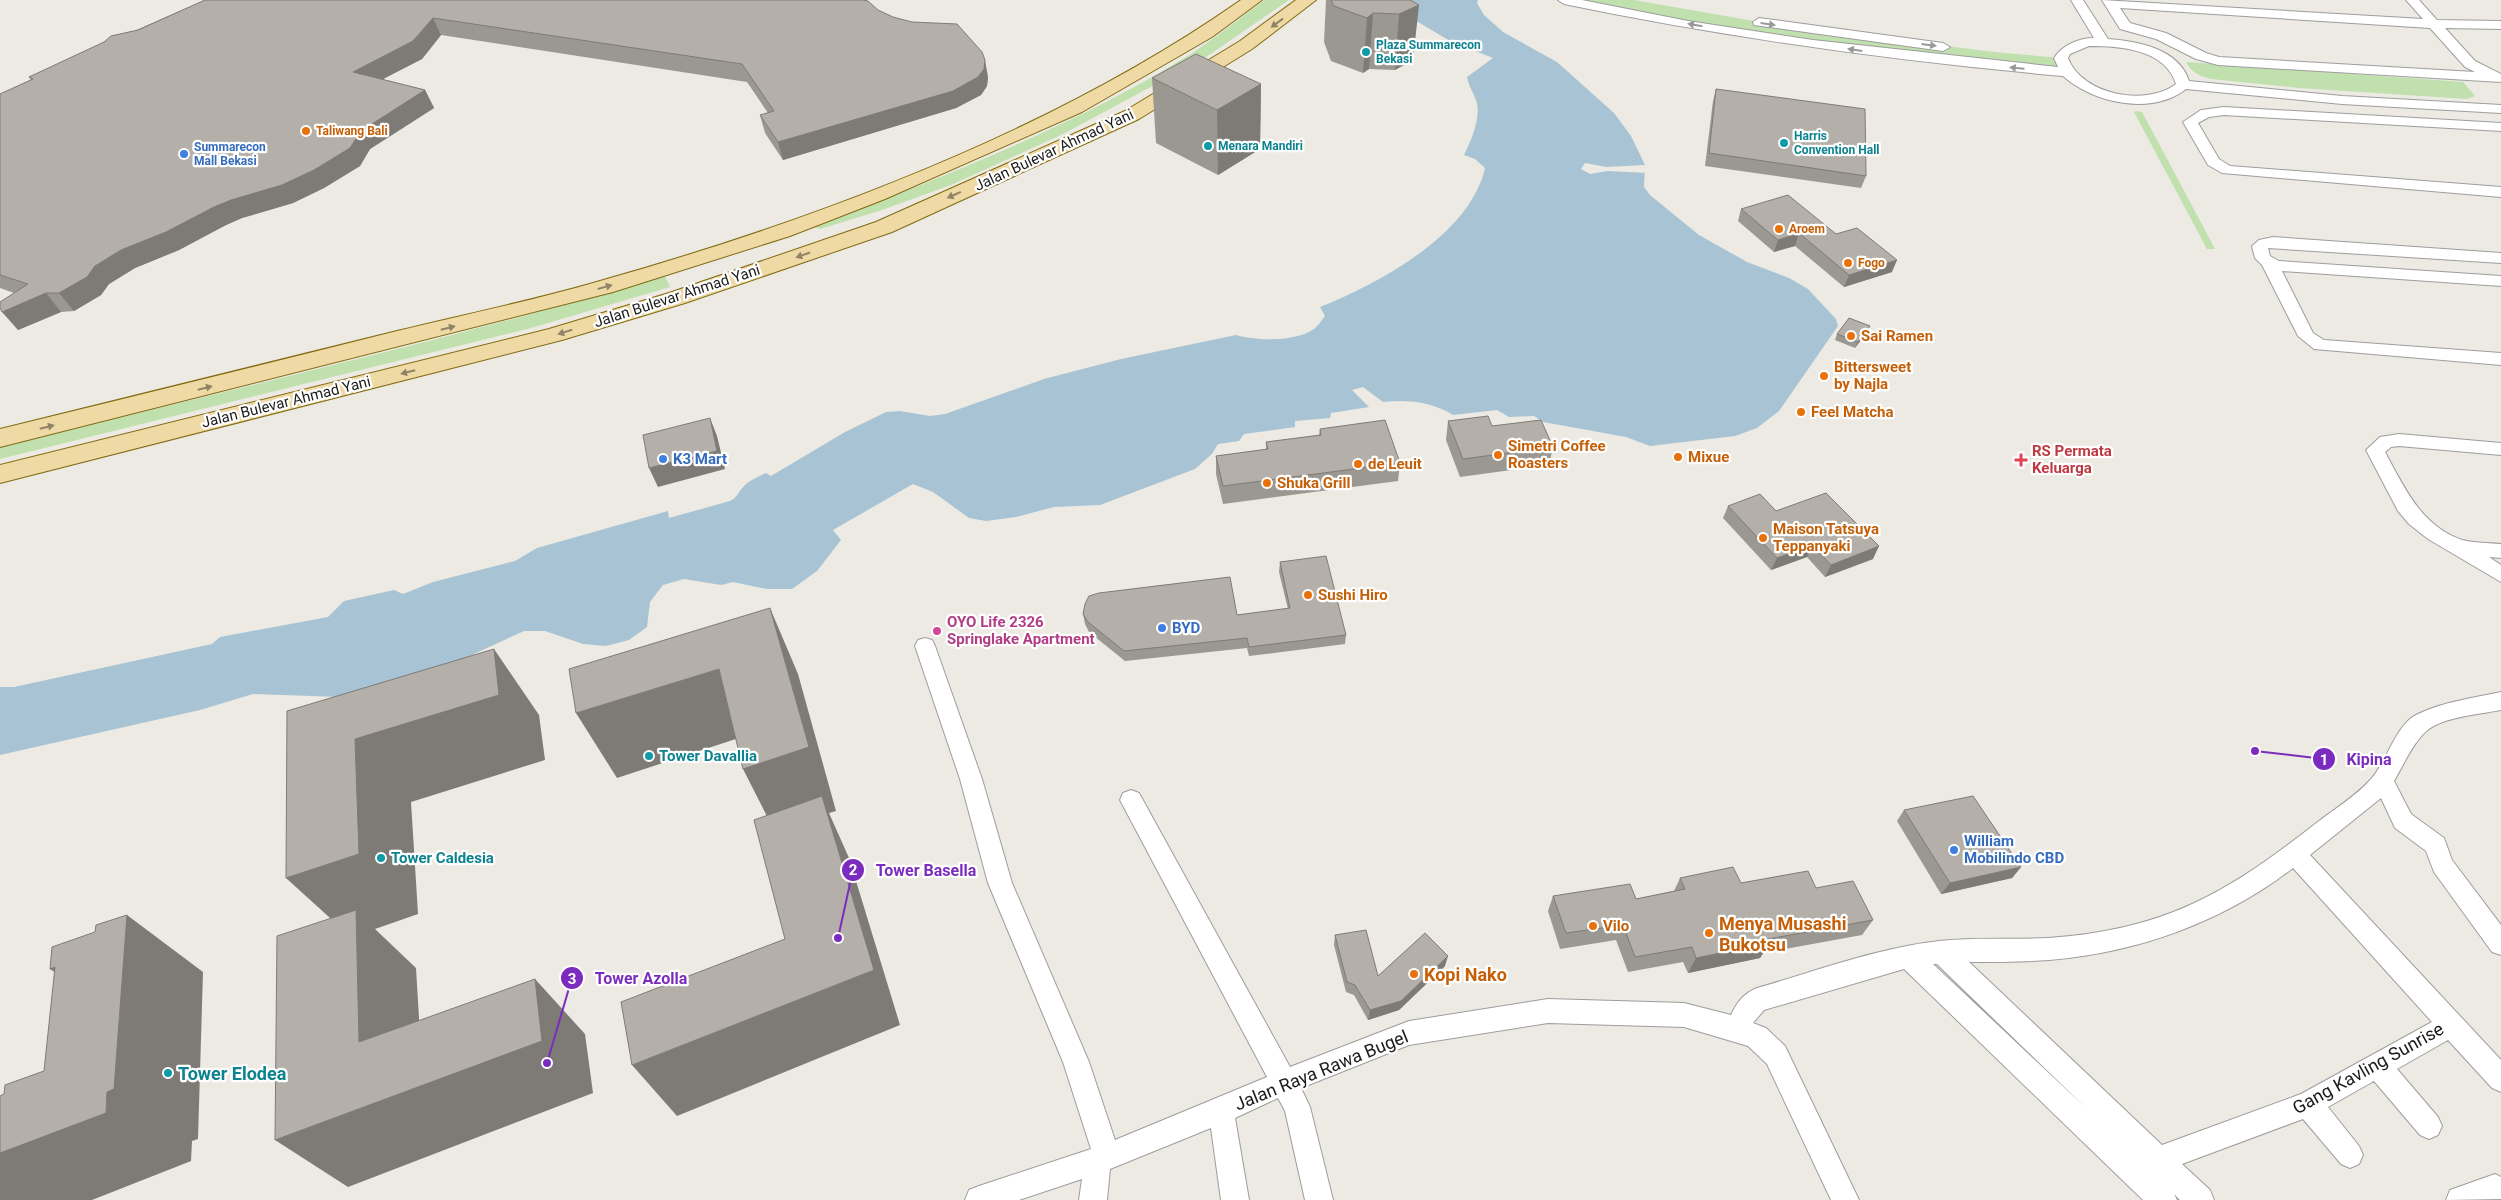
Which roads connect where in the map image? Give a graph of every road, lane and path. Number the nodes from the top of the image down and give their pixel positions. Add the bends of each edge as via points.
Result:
1 (1252, 0) edge
2 (1307, 0) edge
3 (1564, 0) edge
4 (2077, 0) edge
5 (2412, 0) edge
6 (2109, 2) edge
7 (1746, 20) dead end
8 (2434, 24) junction
9 (2501, 25) edge
10 (2102, 42) junction
11 (2061, 58) junction
12 (2471, 70) junction
13 (2066, 72) junction
14 (2499, 81) edge
15 (2183, 85) junction
16 (2498, 109) edge
17 (2501, 127) edge
18 (2501, 192) edge
19 (2501, 258) edge
20 (2270, 264) junction
21 (2501, 281) edge
22 (2501, 359) edge
23 (0, 438) edge
24 (2501, 448) edge
25 (0, 474) edge
26 (2460, 547) junction
27 (2501, 550) edge
28 (2501, 575) edge
29 (926, 646) dead end
30 (2501, 701) edge
31 (2382, 780) junction
32 (1131, 800) dead end
33 (2295, 854) junction
34 (2501, 944) edge
35 (1941, 952) junction
36 (1908, 957) junction
37 (2450, 1025) junction
38 (1738, 1029) junction
39 (2377, 1065) junction
40 (2501, 1080) edge
41 (1282, 1083) junction
42 (2308, 1104) junction
43 (1221, 1111) junction
44 (2429, 1126) dead end
45 (2350, 1155) dead end
46 (1103, 1158) junction
47 (2158, 1160) junction
48 (2495, 1188) dead end
49 (991, 1198) edge
50 (1093, 1200) edge
51 (1235, 1200) edge
52 (1319, 1200) edge
53 (1845, 1200) edge
54 (2163, 1200) edge
55 (2200, 1200) edge
56 (2460, 1200) edge

23 -> 1 main road, Jalan Bulevar Ahmad Yani via 596,290 782,231 940,169 1075,108 1206,33
2 -> 25 main road, Jalan Bulevar Ahmad Yani via 1240,49 1132,115 884,227 677,298 554,335
13 -> 3 street via 1802,43
4 - 10 street
5 - 8 street
6 - 8 street
6 - 12 street via 2125,26 2161,36 2218,61
7 -> 11 street via 1965,50
8 - 9 street
8 - 12 street
10 - 11 street via 2074,46
10 - 15 street via 2143,49 2161,56 2183,76
11 - 13 street
12 - 14 street
12 - 16 street
13 - 15 street via 2087,87 2123,99 2168,98
15 - 16 street via 2342,100
17 - 18 street via 2224,111 2206,114 2190,122 2213,162 2227,170
19 - 20 street via 2266,243 2260,246 2263,258
20 - 21 street
20 - 22 street via 2306,336 2320,345
24 - 26 street via 2400,440 2386,441 2375,450 2405,506 2416,519
26 - 27 street
26 - 28 street
29 - 46 street via 971,779 1000,883 1076,1062
30 - 31 street via 2448,712 2422,722
31 - 33 street via 2364,800
31 - 34 street via 2403,821 2436,845 2442,866
32 - 41 street
33 - 35 street via 2239,892 2196,914 2154,929 2104,942 2049,949
33 - 37 street, Gang Kavling Sunrise
35 - 36 street
35 - 47 street
36 - 38 street via 1757,1000 1746,1010
36 - 54 street
37 - 39 street, Gang Kavling Sunrise
37 - 40 street
38 - 41 street, Jalan Raya Rawa Bugel via 1684,1015 1548,1011 1409,1033
38 - 53 street, Jalan Raya Rawa Bugel via 1756,1038 1776,1055
39 - 42 street, Gang Kavling Sunrise
39 - 44 street
41 - 43 street, Jalan Raya Rawa Bugel
41 - 52 street via 1297,1107
42 - 45 street
42 - 47 street, Gang Kavling Sunrise
43 - 46 street, Jalan Raya Rawa Bugel
43 - 51 street
46 - 49 street, Jalan Raya Rawa Bugel
46 - 50 street
47 - 55 street
48 - 56 street

